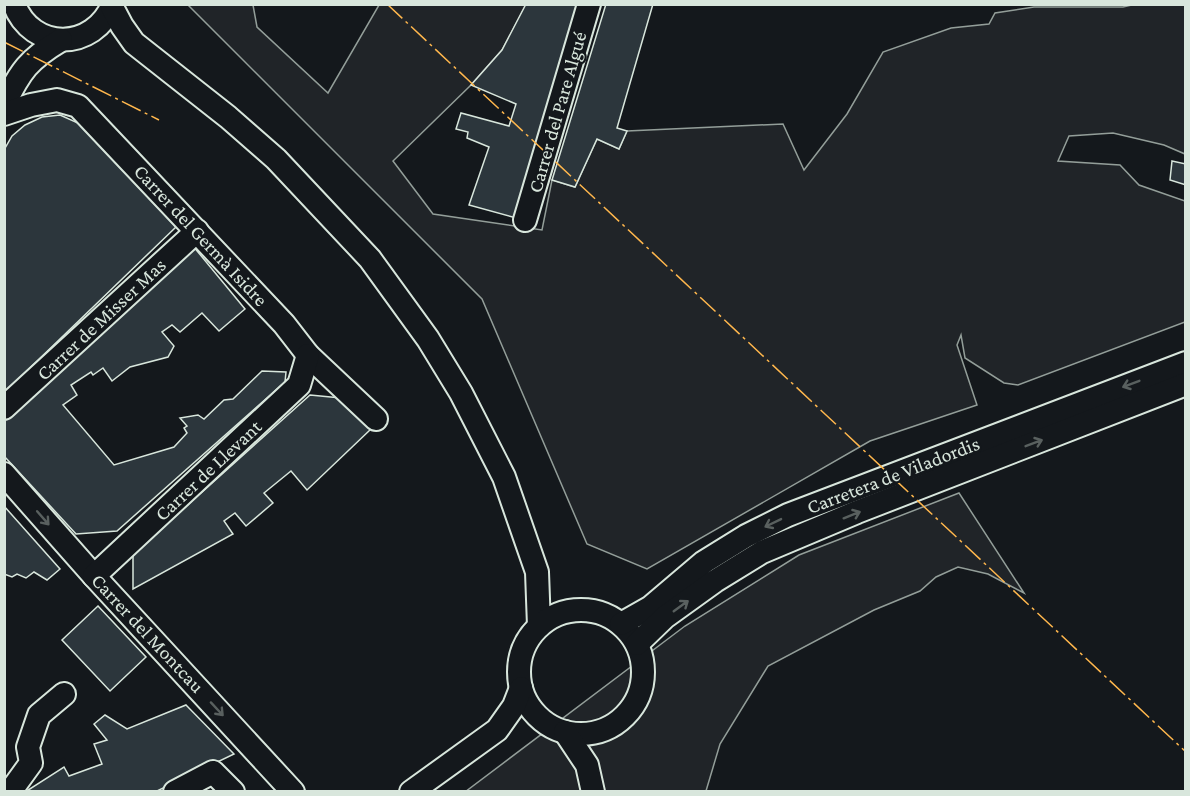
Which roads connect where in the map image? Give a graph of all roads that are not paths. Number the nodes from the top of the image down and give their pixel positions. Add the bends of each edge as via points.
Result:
1 (14, 4) edge
2 (589, 4) edge
3 (113, 6) edge
4 (26, 25) junction
5 (91, 32) junction
6 (61, 40) junction
7 (134, 43) junction
8 (26, 66) junction
9 (5, 106) edge
10 (525, 220) dead end
11 (197, 231) junction
12 (308, 355) junction
13 (1185, 363) edge
14 (1185, 384) edge
15 (4, 408) edge
16 (376, 419) dead end
17 (4, 474) edge
18 (537, 572) junction
19 (94, 576) junction
20 (578, 610) junction
21 (621, 624) junction
22 (539, 627) junction
23 (637, 644) junction
24 (521, 688) junction
25 (64, 694) dead end
26 (556, 728) junction
27 (497, 730) junction
28 (602, 730) junction
29 (587, 765) junction
30 (10, 792) edge
31 (175, 792) edge
32 (233, 792) edge
33 (293, 792) edge
34 (411, 792) edge
35 (593, 792) edge

1 - 4 street
2 - 10 street, Carrer del Pare Algué
3 - 5 street
3 - 7 street
4 - 6 street via 42,36
4 - 8 street
5 - 6 street
5 - 7 street
6 - 8 street
7 - 18 street via 276,159 370,259 428,339 461,393 504,477
8 - 9 street
9 - 11 street, Carrer del Germà Isidre via 57,100 78,106
11 - 12 street, Carrer del Germà Isidre
11 - 15 street, Carrer de Misser Mas
12 - 16 street, Carrer del Germà Isidre
12 - 19 street, Carrer de Llevant via 299,385
13 -> 21 street, Carretera de Viladordis via 788,515 704,562 651,607
23 -> 14 street, Carretera de Viladordis via 664,617 762,552
17 -> 19 street, Carrer del Montcau
18 - 20 street via 547,587
18 - 22 street
19 -> 33 street, Carrer del Montcau
20 - 21 street via 601,613
20 - 22 street via 561,613
21 - 23 street
22 - 24 street via 522,655
23 - 28 street via 644,675 637,699 622,718
24 - 26 street via 531,708
24 - 27 street
25 - 30 street via 39,715 28,747 31,764
26 - 27 street via 519,725
26 - 28 street via 580,734
26 - 29 street
27 - 34 street
28 - 29 street via 593,743
29 - 35 street
31 - 32 street via 213,772

